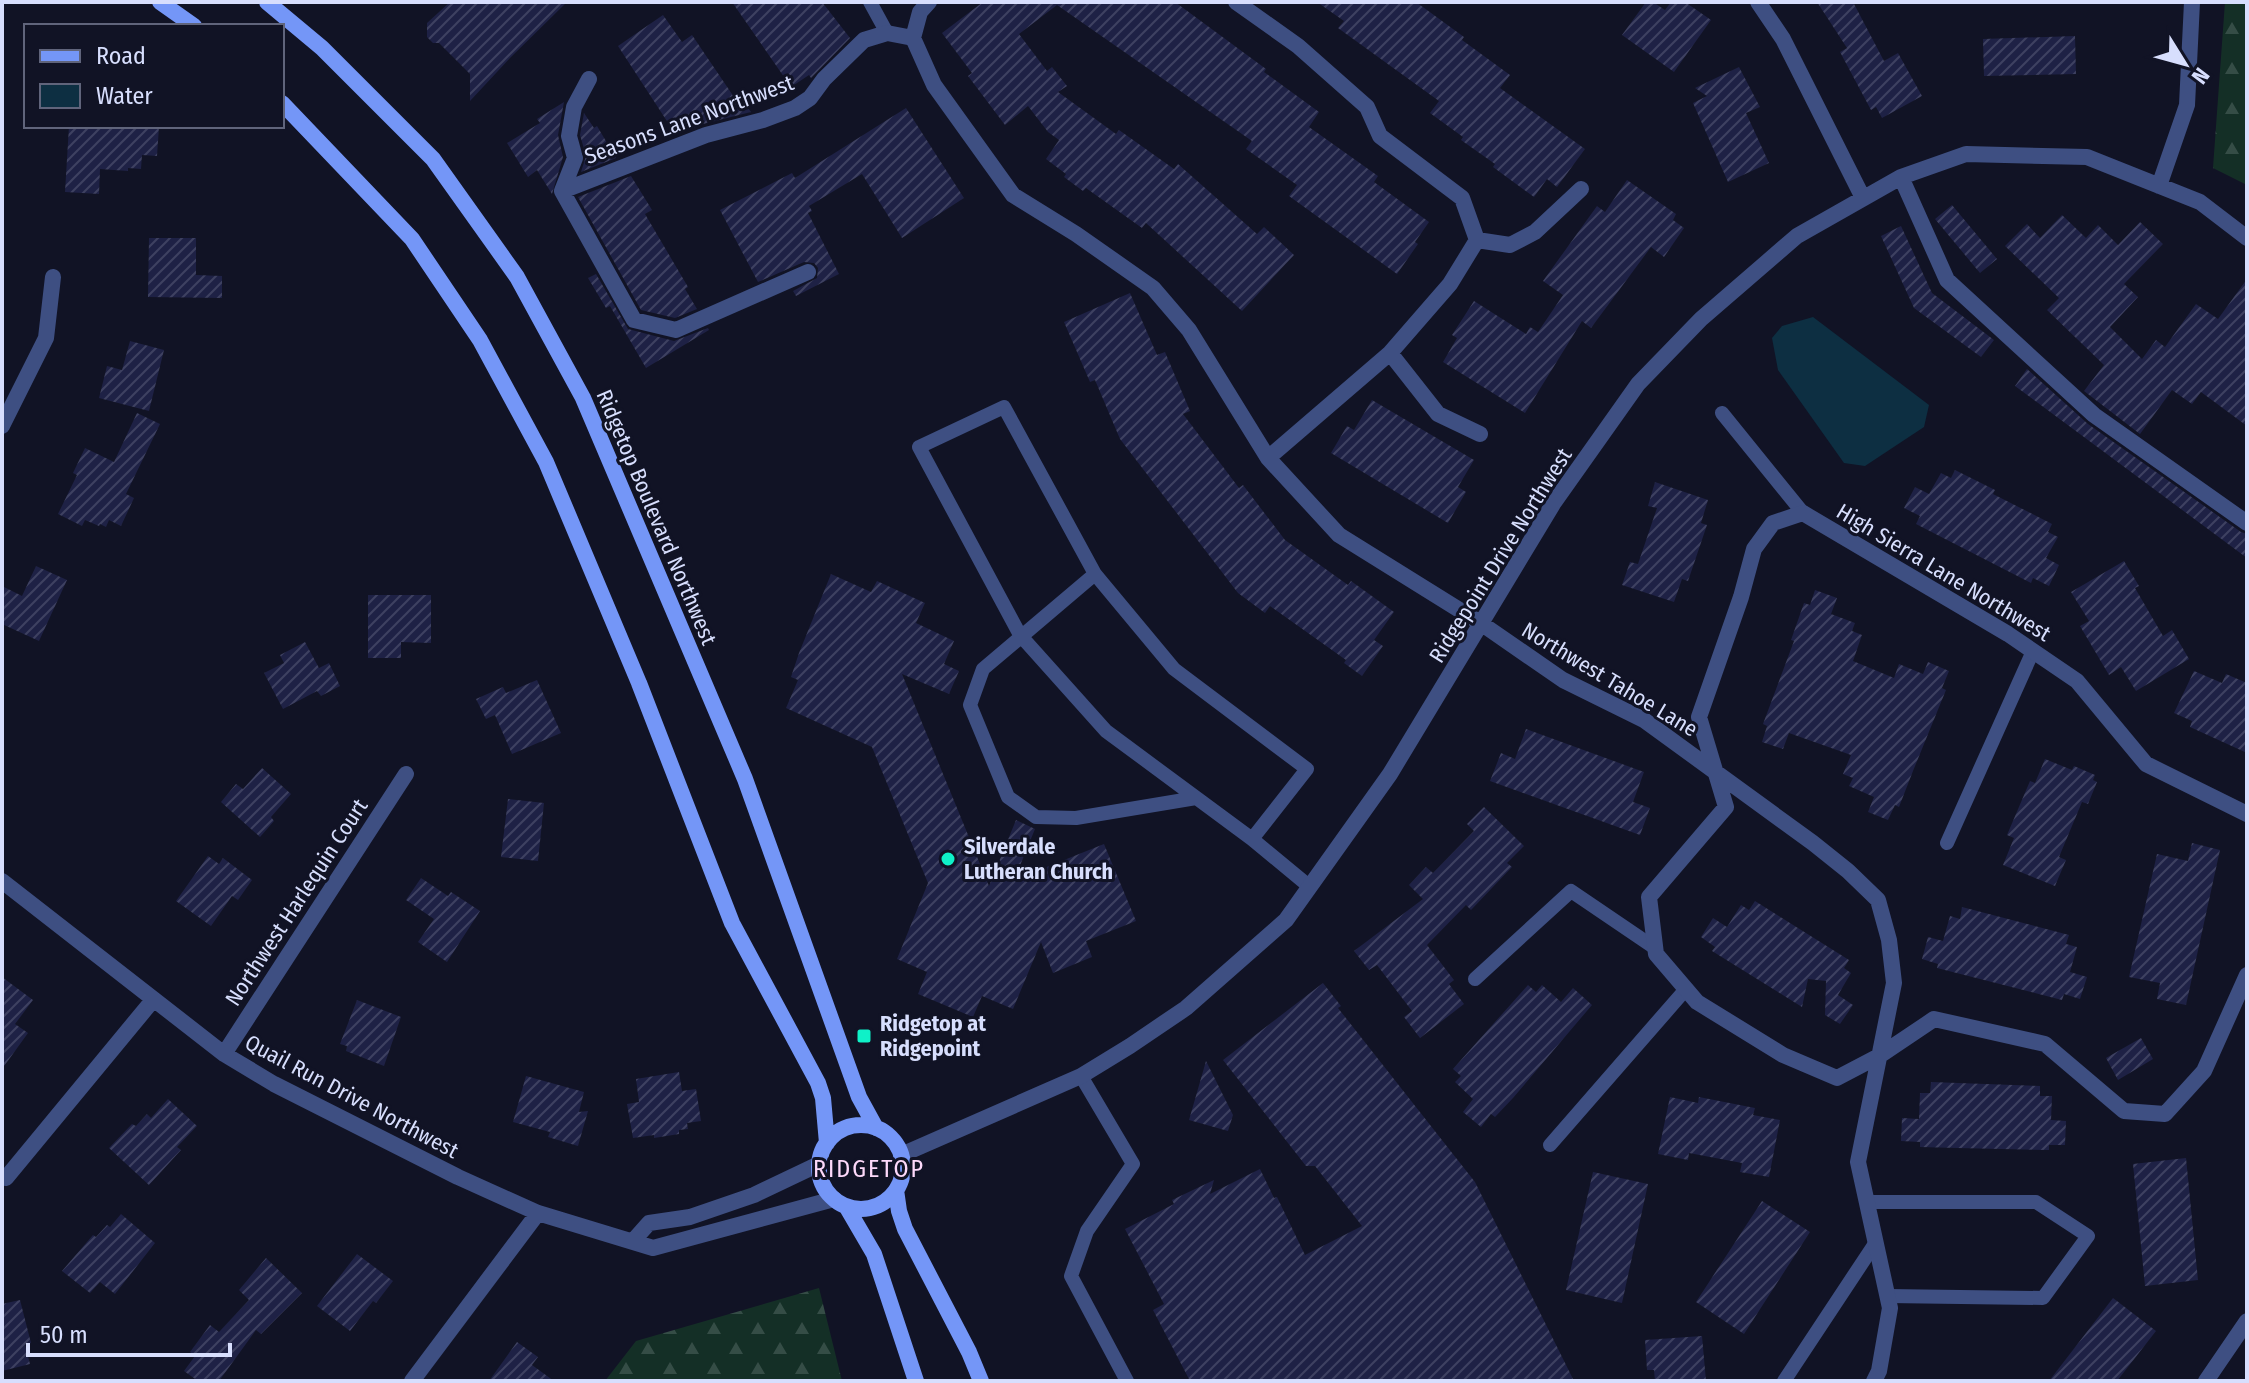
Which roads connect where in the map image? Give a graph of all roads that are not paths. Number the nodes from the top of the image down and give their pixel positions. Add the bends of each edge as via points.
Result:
1 (160, 2) edge
2 (267, 2) edge
3 (870, 2) edge
4 (929, 2) edge
5 (1236, 2) edge
6 (1758, 2) edge
7 (2192, 2) edge
8 (191, 24) edge
9 (887, 33) junction
10 (913, 38) junction
11 (589, 79) dead end
12 (284, 105) edge
13 (1901, 177) junction
14 (2159, 186) junction
15 (1581, 189) dead end
16 (562, 191) junction
17 (1863, 198) junction
18 (2247, 238) edge
19 (1477, 240) junction
20 (808, 272) dead end
21 (53, 277) dead end
22 (1390, 353) junction
23 (1722, 413) dead end
24 (2, 426) edge
25 (1480, 434) dead end
26 (1268, 458) junction
27 (1803, 513) junction
28 (2247, 523) edge
29 (1095, 574) junction
30 (1482, 624) junction
31 (1020, 635) junction
32 (2033, 651) junction
33 (1716, 771) junction
34 (406, 774) dead end
35 (1196, 798) junction
36 (2247, 814) edge
37 (1252, 839) junction
38 (1947, 843) dead end
39 (2, 881) edge
40 (1310, 887) junction
41 (1655, 948) junction
42 (2247, 975) edge
43 (1475, 979) dead end
44 (1686, 989) junction
45 (153, 1000) junction
46 (224, 1054) junction
47 (1879, 1056) junction
48 (1081, 1076) junction
49 (876, 1128) junction
50 (827, 1143) junction
51 (1550, 1145) dead end
52 (901, 1155) junction
53 (819, 1164) junction
54 (6, 1178) dead end
55 (896, 1190) junction
56 (1867, 1202) junction
57 (840, 1203) junction
58 (538, 1213) junction
59 (633, 1241) junction
60 (1876, 1242) junction
61 (1887, 1296) junction
62 (2247, 1321) edge
63 (412, 1381) edge
64 (916, 1381) edge
65 (981, 1381) edge
66 (1127, 1381) edge
67 (1784, 1381) edge
68 (1874, 1381) edge
69 (2206, 1381) edge

1 - 8 main road
2 - 49 main road, Ridgetop Boulevard Northwest via 322,48 433,159 517,277 583,398 745,779 853,1079
3 - 9 lane
4 - 10 street via 920,12
5 - 19 street via 1298,46 1367,107 1380,136 1462,198
6 - 17 street via 1783,39
7 - 14 street via 2187,105
9 - 10 street
9 - 16 street, Seasons Lane Northwest via 864,40 795,108 706,135
10 - 26 street, Northwest Tahoe Lane via 934,85 1013,195 1153,288 1189,330
11 - 16 street via 574,107 569,136 575,158
12 - 50 main road via 412,239 480,340 539,449 639,683 732,923 818,1083
13 - 14 street, Ridgepoint Drive Northwest via 1966,154 2087,157
13 - 17 street, Ridgepoint Drive Northwest
13 - 28 street via 1947,280 2094,415
14 - 18 street, Ridgepoint Drive Northwest via 2200,202
15 - 19 street via 1535,232 1510,245
16 - 20 street via 634,320 676,330
17 - 30 street, Ridgepoint Drive Northwest via 1797,236 1701,319 1638,384 1553,504
19 - 22 street via 1450,284
21 - 24 street via 46,338
22 - 25 street via 1438,414
22 - 26 street
23 - 27 lane
26 - 30 street, Northwest Tahoe Lane via 1339,535
27 - 32 street, High Sierra Lane Northwest
27 - 33 street, High Sierra Lane Northwest via 1773,523 1754,549 1699,717
29 - 31 lane
29 - 31 lane via 1004,407 919,447
29 - 37 lane via 1174,669 1307,769
30 - 33 street, Northwest Tahoe Lane via 1563,680 1644,720
30 - 40 street, Ridgepoint Drive Northwest via 1390,774
31 - 35 lane via 1106,731
31 - 35 lane via 983,669 970,705 1008,797 1036,817 1063,818
32 - 36 street, High Sierra Lane Northwest via 2077,681 2146,764
32 - 38 lane
33 - 41 street, High Sierra Lane Northwest via 1726,807 1649,897
33 - 47 street via 1878,900 1894,983
34 - 46 street, Northwest Harlequin Court
35 - 37 lane
37 - 40 lane
39 - 45 street, Quail Run Drive Northwest
40 - 48 street, Ridgepoint Drive Northwest via 1286,920 1186,1008
41 - 43 lane via 1571,891
41 - 44 street
42 - 47 street via 2204,1071 2165,1114 2124,1111 2045,1044 1934,1019
44 - 47 street via 1697,1002 1783,1055 1837,1078
44 - 51 lane
45 - 46 street, Quail Run Drive Northwest
45 - 54 street
46 - 58 street, Quail Run Drive Northwest via 274,1084
47 - 56 street via 1858,1162
48 - 52 street, Ridgepoint Drive Northwest
48 - 66 lane via 1133,1164 1087,1231 1071,1276
49 - 50 main road via 843,1129
49 - 52 main road via 895,1142
50 - 53 main road
52 - 55 main road
53 - 57 main road via 825,1189
53 - 59 street via 754,1195 690,1217 649,1223
55 - 57 main road via 871,1208
55 - 65 main road via 905,1229
56 - 60 street
56 - 61 lane via 2036,1202 2088,1236 2043,1298
57 - 59 street, Quail Run Drive Northwest via 653,1248
57 - 64 main road via 874,1254
58 - 59 street, Quail Run Drive Northwest
58 - 63 street
60 - 61 street
60 - 67 lane
61 - 68 street via 1890,1308
62 - 69 street

